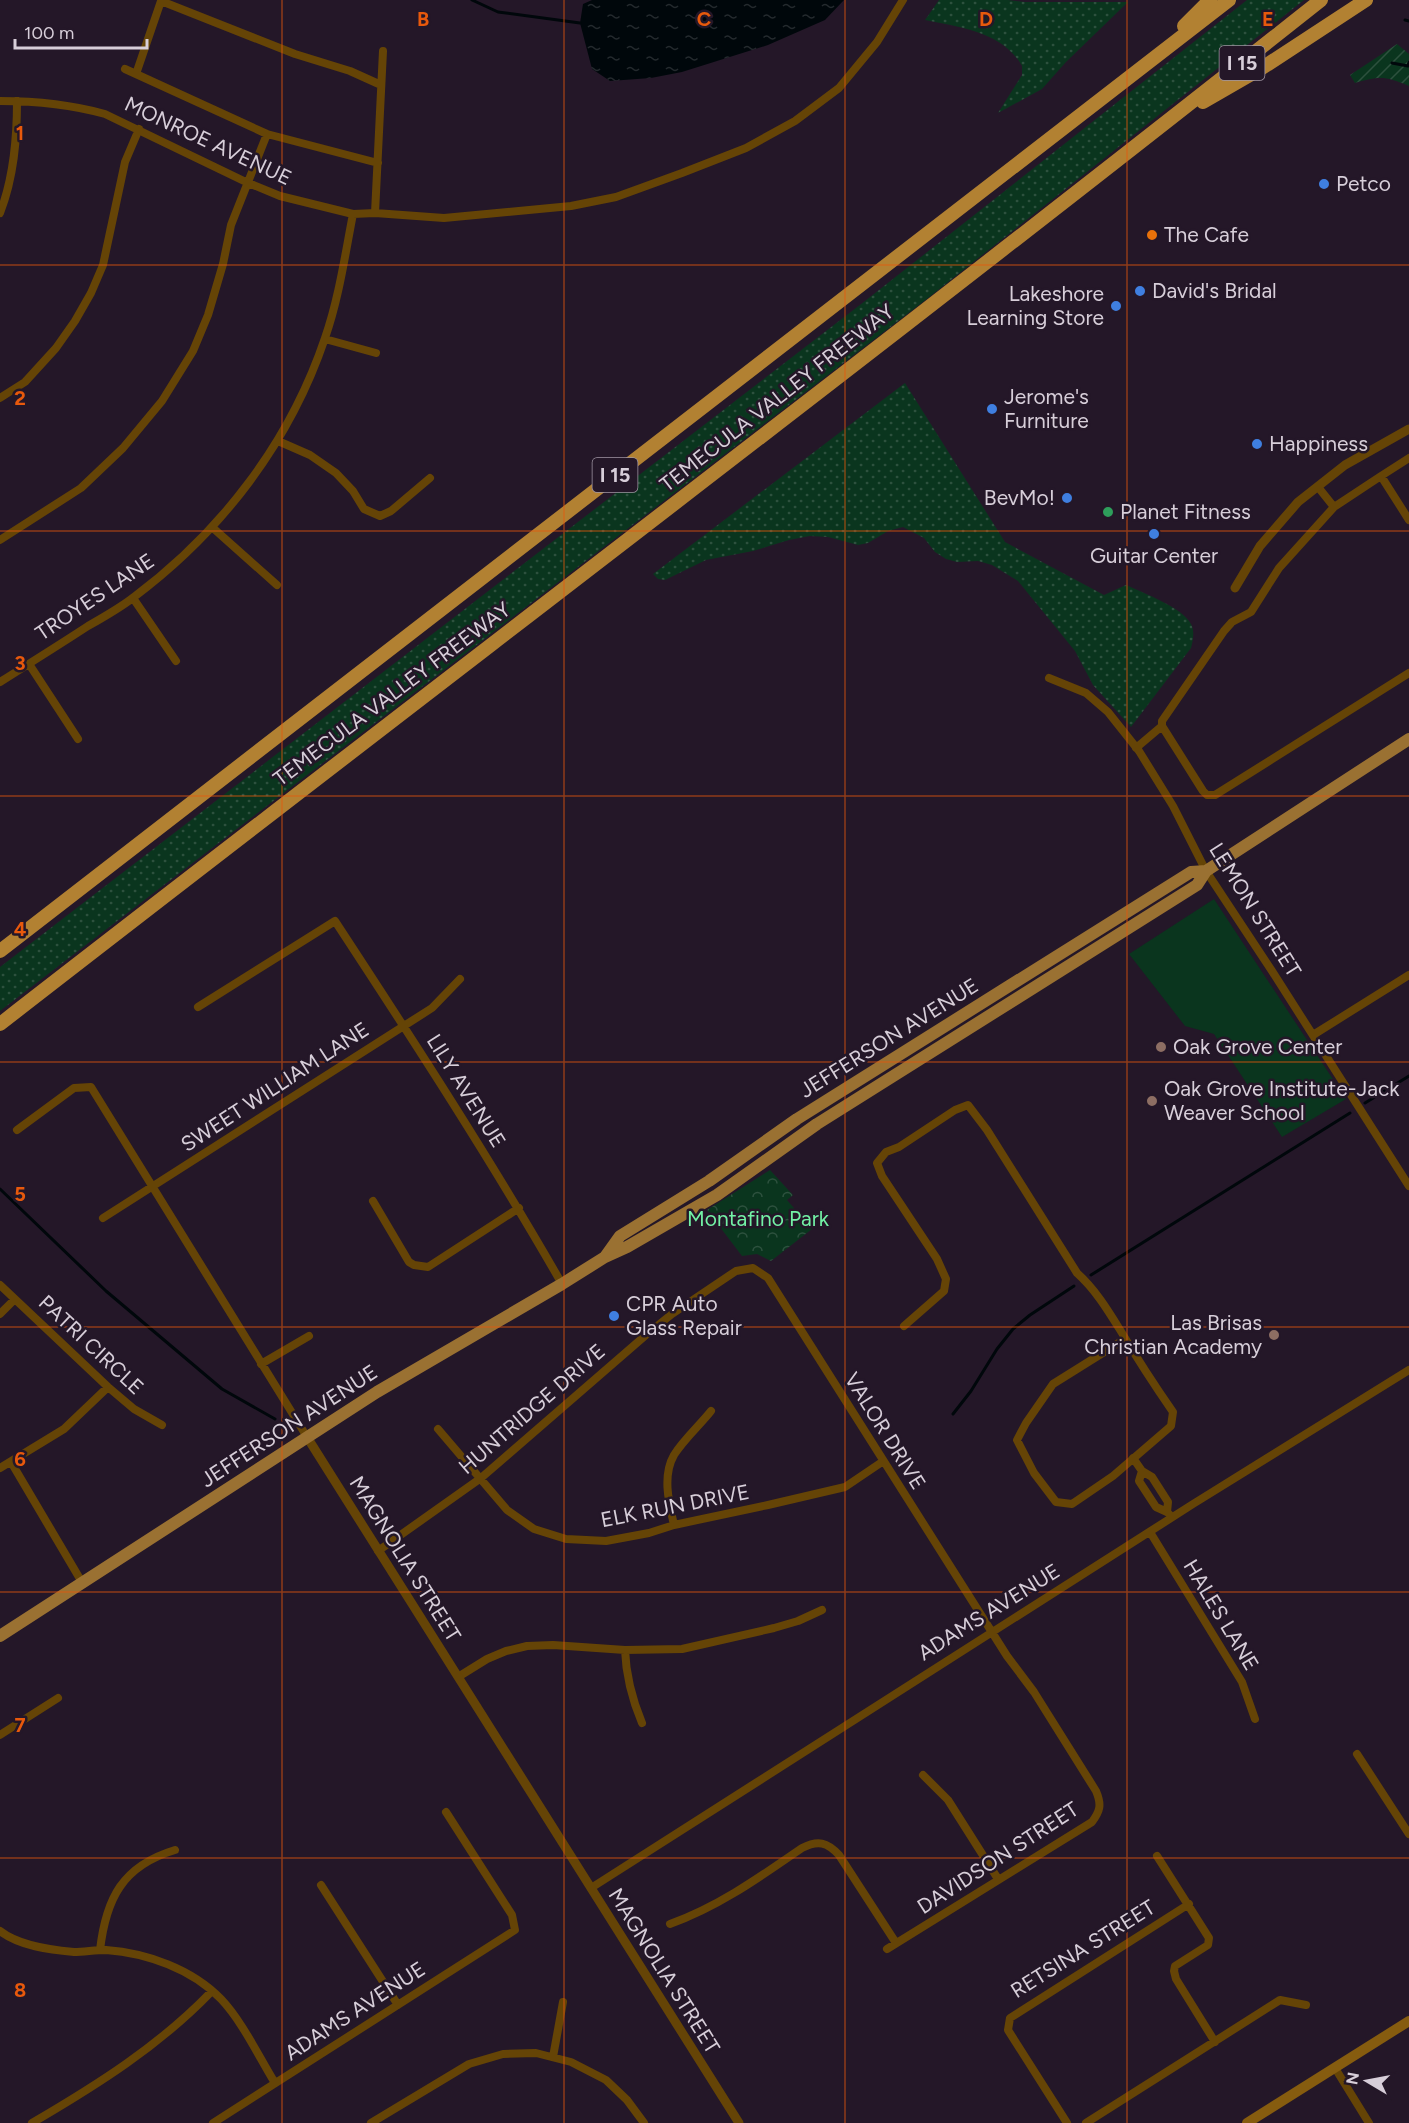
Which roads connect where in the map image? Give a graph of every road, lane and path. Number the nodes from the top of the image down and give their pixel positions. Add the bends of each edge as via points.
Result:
1 (903, 0) edge
2 (1210, 0) edge
3 (1230, 0) edge
4 (1321, 0) edge
5 (1366, 0) edge
6 (383, 51) dead end
7 (125, 69) dead end
8 (1139, 70) junction
9 (136, 74) junction
10 (381, 85) junction
11 (0, 101) edge
12 (17, 101) junction
13 (1162, 126) junction
14 (139, 129) junction
15 (267, 134) junction
16 (378, 163) junction
17 (246, 182) junction
18 (0, 213) edge
19 (375, 213) junction
20 (353, 214) junction
21 (325, 339) junction
22 (376, 353) dead end
23 (0, 398) edge
24 (1409, 429) edge
25 (278, 441) junction
26 (1409, 458) edge
27 (1381, 476) junction
28 (430, 478) dead end
29 (1318, 487) junction
30 (1334, 507) junction
31 (1409, 520) edge
32 (213, 528) junction
33 (0, 540) edge
34 (277, 585) dead end
35 (1235, 588) dead end
36 (133, 598) junction
37 (176, 661) dead end
38 (29, 664) junction
39 (1409, 673) edge
40 (1048, 678) dead end
41 (0, 682) edge
42 (1162, 726) junction
43 (78, 739) dead end
44 (1409, 739) edge
45 (1136, 747) junction
46 (1206, 871) junction
47 (0, 951) edge
48 (1409, 975) edge
49 (460, 979) dead end
50 (198, 1007) dead end
51 (0, 1024) edge
52 (404, 1026) junction
53 (1313, 1035) junction
54 (924, 1039) junction
55 (817, 1124) junction
56 (17, 1130) dead end
57 (1409, 1186) edge
58 (153, 1187) junction
59 (373, 1201) dead end
60 (519, 1209) junction
61 (103, 1218) dead end
62 (605, 1257) junction
63 (736, 1271) joint
64 (562, 1284) junction
65 (0, 1285) edge
66 (15, 1299) junction
67 (0, 1314) edge
68 (904, 1326) dead end
69 (309, 1336) dead end
70 (1125, 1339) junction
71 (261, 1364) junction
72 (1409, 1370) edge
73 (108, 1388) junction
74 (711, 1411) dead end
75 (162, 1425) dead end
76 (438, 1429) dead end
77 (307, 1437) junction
78 (1133, 1458) junction
79 (11, 1462) junction
80 (882, 1462) junction
81 (0, 1468) edge
82 (1142, 1471) junction
83 (482, 1478) junction
84 (1158, 1486) junction
85 (1147, 1493) junction
86 (1169, 1515) junction
87 (674, 1525) junction
88 (1150, 1532) junction
89 (378, 1551) junction
90 (83, 1584) junction
91 (822, 1610) dead end
92 (992, 1632) junction
93 (0, 1636) edge
94 (625, 1650) junction
95 (458, 1677) junction
96 (58, 1698) dead end
97 (1255, 1719) dead end
98 (642, 1723) dead end
99 (0, 1736) edge
100 (1357, 1754) dead end
101 (923, 1775) dead end
102 (446, 1812) dead end
103 (1409, 1834) edge
104 (175, 1850) dead end
105 (1157, 1856) dead end
106 (998, 1879) junction
107 (321, 1885) dead end
108 (591, 1888) junction
109 (1189, 1904) junction
110 (670, 1924) dead end
111 (0, 1931) edge
112 (896, 1943) junction
113 (887, 1949) dead end
114 (100, 1950) junction
115 (212, 1992) junction
116 (563, 2002) dead end
117 (398, 2005) junction
118 (1306, 2005) dead end
119 (1409, 2021) edge
120 (1215, 2042) junction
121 (553, 2057) junction
122 (1335, 2068) junction
123 (275, 2083) junction
124 (33, 2123) edge
125 (213, 2123) edge
126 (371, 2123) edge
127 (644, 2123) edge
128 (739, 2123) edge
129 (1067, 2123) edge
130 (1086, 2123) edge
131 (1247, 2123) edge
132 (1369, 2123) edge

1 - 19 street, MONROE AVENUE via 877,42 839,88 795,121 746,148 616,197 571,206 444,218
2 - 8 highway
3 - 8 highway, TEMECULA VALLEY FREEWAY / I 15
4 - 13 highway, TEMECULA VALLEY FREEWAY / I 15
5 - 13 highway via 1262,68
6 - 10 street
7 - 9 street
8 - 47 highway, TEMECULA VALLEY FREEWAY / I 15
9 - 10 street via 161,1
9 - 15 street
10 - 16 street
11 - 12 street, MONROE AVENUE
12 - 14 street, MONROE AVENUE via 82,108
12 - 18 street via 12,173
13 - 51 highway, TEMECULA VALLEY FREEWAY / I 15
14 - 17 street, MONROE AVENUE
14 - 23 street via 125,162 103,265 91,293 56,348 25,382
15 - 16 street
15 - 17 street
16 - 19 street
17 - 20 street, MONROE AVENUE via 280,196
17 - 33 street via 208,315 193,351 162,401 123,448 81,488
19 - 20 street, MONROE AVENUE
20 - 21 street, TROYES LANE
21 - 22 street
21 - 25 street, TROYES LANE
24 - 29 street via 1345,465
25 - 28 street via 310,455 336,474 364,509 380,516 391,512
25 - 32 street, TROYES LANE
26 - 27 street
27 - 30 street
27 - 31 street
29 - 30 street
29 - 35 street via 1298,502 1260,546
30 - 42 street via 1279,568 1251,612 1232,622 1224,632
32 - 34 street
32 - 36 street, TROYES LANE
36 - 37 street
36 - 38 street, TROYES LANE
38 - 41 street, TROYES LANE
38 - 43 street
39 - 42 street via 1215,795 1203,791
40 - 45 street, LEMON STREET via 1086,693 1108,712
42 - 45 street
44 - 46 main road, JEFFERSON AVENUE
45 - 46 street, LEMON STREET via 1173,806
46 - 53 street, LEMON STREET
46 - 54 main road, JEFFERSON AVENUE via 1191,872
46 - 55 main road, JEFFERSON AVENUE via 1197,885
48 - 53 street
49 - 52 street, SWEET WILLIAM LANE via 432,1008
50 - 52 street, LILY AVENUE via 335,921
52 - 58 street, SWEET WILLIAM LANE
52 - 60 street, LILY AVENUE
53 - 57 street, LEMON STREET
54 - 55 main road via 917,1053 836,1104
54 - 62 main road, JEFFERSON AVENUE via 620,1236
55 - 62 main road, JEFFERSON AVENUE via 717,1195
56 - 58 street, MAGNOLIA STREET via 74,1088 91,1088
58 - 61 street, SWEET WILLIAM LANE
58 - 71 street, MAGNOLIA STREET
59 - 60 street via 409,1262 428,1267
60 - 64 street, LILY AVENUE
62 - 64 main road, JEFFERSON AVENUE
63 - 80 street, VALOR DRIVE via 753,1268 768,1278
63 - 83 street, HUNTRIDGE DRIVE via 646,1335
64 - 77 main road, JEFFERSON AVENUE
65 - 66 street, PATRI CIRCLE
66 - 67 street
66 - 73 street, PATRI CIRCLE
68 - 70 street via 944,1291 946,1279 877,1164 886,1152 968,1105 1077,1273 1089,1283
69 - 71 street
70 - 78 street via 1173,1412 1171,1426
70 - 78 street via 1053,1384 1017,1440 1056,1502 1071,1504
71 - 77 street, MAGNOLIA STREET
72 - 86 street, ADAMS AVENUE
73 - 75 street, PATRI CIRCLE
73 - 79 street via 64,1430
74 - 87 street via 674,1456 667,1480
76 - 83 street, ELK RUN DRIVE
77 - 89 street, MAGNOLIA STREET
77 - 90 main road, JEFFERSON AVENUE
78 - 82 street
79 - 81 street
79 - 90 street
80 - 87 street, ELK RUN DRIVE via 845,1487
80 - 92 street, VALOR DRIVE
82 - 84 street
82 - 85 street via 1139,1481
83 - 87 street, ELK RUN DRIVE via 507,1510 534,1529 566,1539 606,1541
83 - 89 street, HUNTRIDGE DRIVE
84 - 85 street
84 - 86 street via 1168,1502
85 - 86 street via 1156,1507
86 - 88 street, ADAMS AVENUE
88 - 92 street, ADAMS AVENUE
88 - 97 street, HALES LANE via 1242,1682
89 - 95 street, MAGNOLIA STREET
90 - 93 main road, JEFFERSON AVENUE
91 - 94 street via 774,1628 682,1649
92 - 106 street, DAVIDSON STREET via 1101,1802 1092,1822
92 - 108 street, ADAMS AVENUE
94 - 95 street via 527,1646 487,1659
94 - 98 street via 633,1700
95 - 108 street, MAGNOLIA STREET
96 - 99 street
100 - 103 street
101 - 106 street via 948,1800
102 - 117 street, ADAMS AVENUE via 512,1915 515,1930
104 - 114 street via 154,1856 135,1869 118,1890 108,1909
105 - 109 street
106 - 112 street, DAVIDSON STREET
107 - 117 street
108 - 128 street, MAGNOLIA STREET
109 - 120 street via 1206,1931 1208,1945 1175,1966 1174,1971
109 - 129 street, RETSINA STREET via 1010,2018 1008,2030
110 - 112 street via 716,1904 802,1848 823,1842 839,1856
111 - 114 street via 7,1937 44,1948
112 - 113 street, DAVIDSON STREET
114 - 115 street via 165,1962
115 - 123 street via 237,2020
115 - 124 street via 156,2043
116 - 121 street
117 - 123 street, ADAMS AVENUE
118 - 120 street via 1280,2000
119 - 122 main road
120 - 130 street
121 - 126 street via 503,2054 469,2064
121 - 127 street via 606,2080
122 - 131 main road
122 - 132 street
123 - 125 street, ADAMS AVENUE

